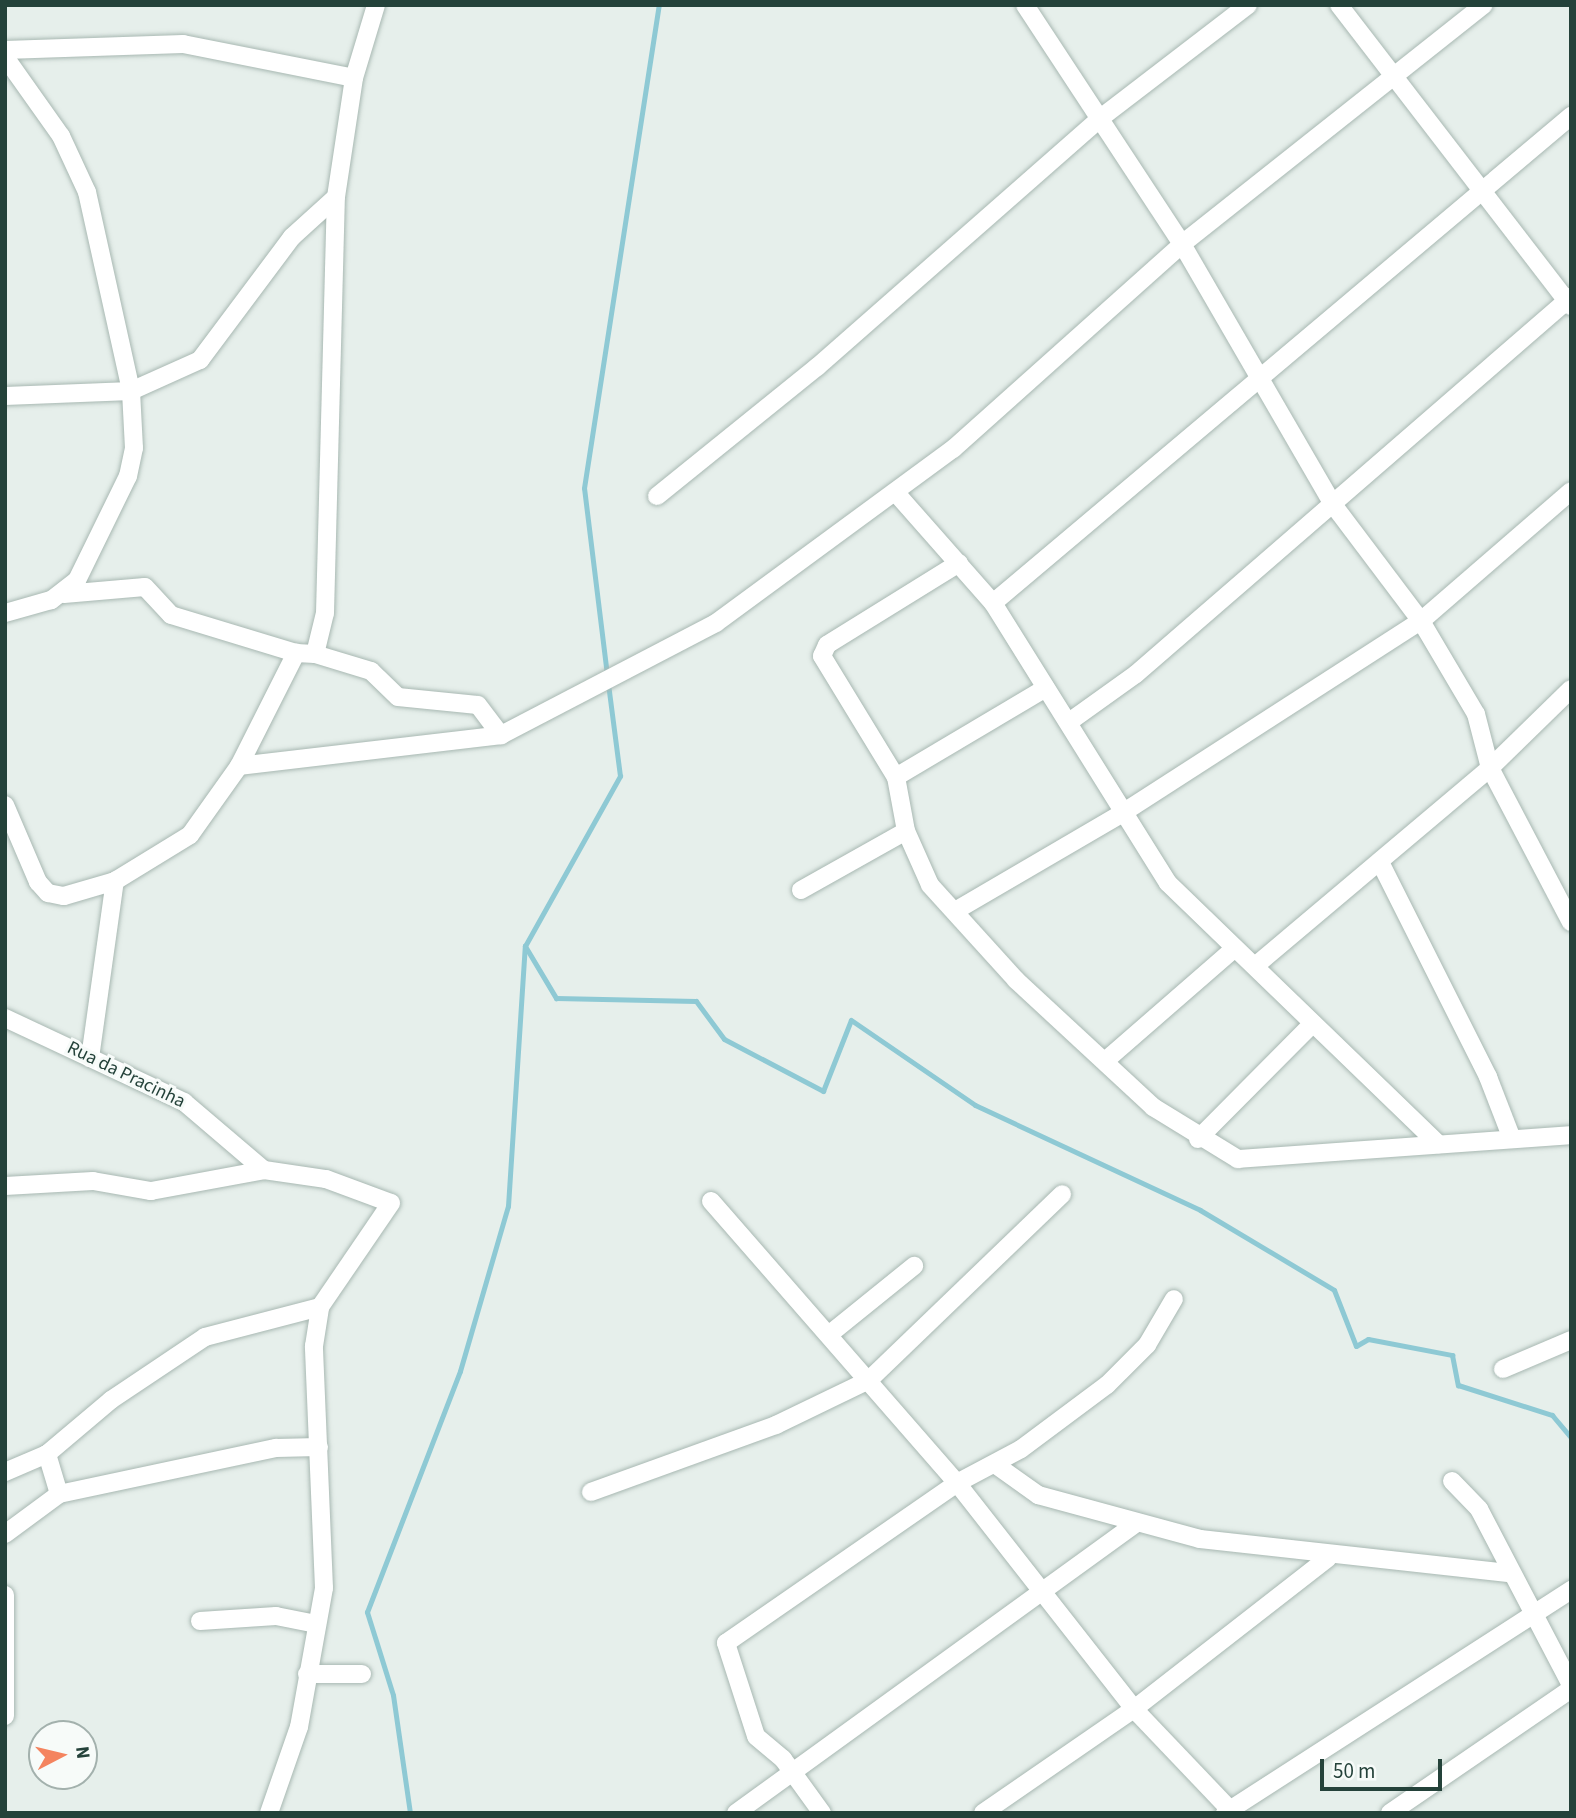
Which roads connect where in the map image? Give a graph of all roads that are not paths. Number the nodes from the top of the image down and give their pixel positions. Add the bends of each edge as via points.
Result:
1 (376, 5) edge
2 (1026, 5) edge
3 (1248, 5) edge
4 (1339, 5) edge
5 (1485, 5) edge
6 (5, 50) edge
7 (5, 57) edge
8 (354, 78) junction
9 (1393, 79) junction
10 (1571, 116) edge
11 (1101, 117) junction
12 (1479, 189) junction
13 (335, 197) junction
14 (1182, 244) junction
15 (1569, 301) edge
16 (1262, 378) junction
17 (131, 391) junction
18 (5, 396) edge
19 (1571, 491) edge
20 (896, 493) junction
21 (657, 496) dead end
22 (1332, 503) junction
23 (959, 563) junction
24 (64, 594) junction
25 (993, 603) junction
26 (5, 613) edge
27 (1421, 621) junction
28 (296, 653) junction
29 (315, 654) junction
30 (1046, 688) junction
31 (1571, 689) edge
32 (1069, 722) junction
33 (501, 735) junction
34 (239, 766) junction
35 (1490, 768) junction
36 (895, 778) junction
37 (7, 814) edge
38 (1121, 814) junction
39 (906, 831) junction
40 (1380, 862) junction
41 (115, 881) junction
42 (801, 890) dead end
43 (1564, 892) edge
44 (955, 911) junction
45 (1571, 922) edge
46 (1234, 949) junction
47 (1255, 966) junction
48 (5, 1018) edge
49 (1312, 1023) junction
50 (90, 1058) junction
51 (1105, 1061) junction
52 (1571, 1135) edge
53 (1198, 1139) junction
54 (1513, 1139) junction
55 (1438, 1144) junction
56 (264, 1170) junction
57 (5, 1186) edge
58 (1062, 1194) dead end
59 (711, 1201) dead end
60 (914, 1266) dead end
61 (1174, 1299) dead end
62 (320, 1307) junction
63 (831, 1334) junction
64 (1571, 1340) edge
65 (1503, 1369) dead end
66 (869, 1380) junction
67 (319, 1447) junction
68 (47, 1454) junction
69 (996, 1465) junction
70 (5, 1472) edge
71 (1452, 1481) dead end
72 (957, 1483) junction
73 (591, 1492) dead end
74 (59, 1494) junction
75 (1136, 1523) junction
76 (5, 1534) edge
77 (1328, 1558) junction
78 (1508, 1573) junction
79 (1571, 1590) edge
80 (1045, 1593) junction
81 (5, 1595) edge
82 (1533, 1615) junction
83 (200, 1621) dead end
84 (316, 1624) junction
85 (307, 1674) junction
86 (362, 1674) dead end
87 (1571, 1687) edge
88 (1133, 1709) junction
89 (5, 1716) edge
90 (791, 1771) junction
91 (1229, 1812) edge
92 (269, 1813) edge
93 (736, 1813) edge
94 (822, 1813) edge
95 (983, 1813) edge
96 (1390, 1813) edge

1 - 8 street
2 - 11 street
3 - 11 street
4 - 9 street
5 - 9 street
6 - 8 street via 183,44
7 - 17 street via 77,163
8 - 13 street
9 - 12 street
9 - 14 street
10 - 12 street
11 - 14 street
11 - 21 street via 817,367
12 - 15 street
12 - 16 street
13 - 17 street via 292,237 200,359
13 - 29 street via 325,613
14 - 16 street
14 - 20 street
15 - 22 street
16 - 22 street
16 - 25 street
17 - 18 street
17 - 24 street via 134,448 128,475
19 - 27 street
20 - 23 street
20 - 33 street via 716,624
22 - 27 street
22 - 32 street via 1136,674
23 - 25 street
23 - 36 street via 821,650
24 - 26 street
24 - 28 street via 145,587 171,615
25 - 30 street
27 - 35 street via 1476,714
27 - 38 street
28 - 29 street
28 - 34 street
29 - 33 street via 371,671 398,697 478,705
30 - 32 street
30 - 36 street
31 - 35 street
32 - 38 street
33 - 34 street
34 - 41 street via 190,835
35 - 40 street
35 - 43 street
36 - 39 street
37 - 41 street via 48,893 64,896
38 - 44 street
38 - 46 street via 1168,883
39 - 42 street
39 - 44 street via 930,885
40 - 47 street
40 - 54 street via 1488,1077
41 - 50 street
43 - 45 street
44 - 51 street via 985,950
46 - 47 street
46 - 51 street
47 - 49 street
48 - 50 street, Rua da Pracinha
49 - 53 street
49 - 55 street
50 - 56 street, Rua da Pracinha via 184,1102
51 - 53 street
52 - 54 street
53 - 55 street via 1251,1159
54 - 55 street
56 - 57 street via 150,1191 93,1181
56 - 62 street via 326,1179 391,1203
58 - 66 street
59 - 63 street
60 - 63 street
61 - 69 street via 1147,1346 1107,1385
62 - 67 street via 314,1346
62 - 68 street via 205,1336 111,1400
63 - 66 street
64 - 65 street
66 - 72 street
66 - 73 street via 776,1425
67 - 74 street via 276,1448
67 - 84 street via 326,1535
68 - 70 street
68 - 74 street
69 - 72 street
69 - 75 street via 1038,1495
71 - 78 street via 1479,1509
72 - 80 street
72 - 90 street via 726,1643 756,1736
74 - 76 street
75 - 77 street
75 - 80 street
77 - 78 street
77 - 88 street
78 - 82 street
79 - 82 street
80 - 88 street
80 - 90 street
81 - 89 street
82 - 87 street
82 - 91 street
83 - 84 street via 276,1616
84 - 85 street
85 - 86 street
85 - 92 street via 299,1727
87 - 96 street
88 - 91 street
88 - 95 street
90 - 93 street
90 - 94 street

